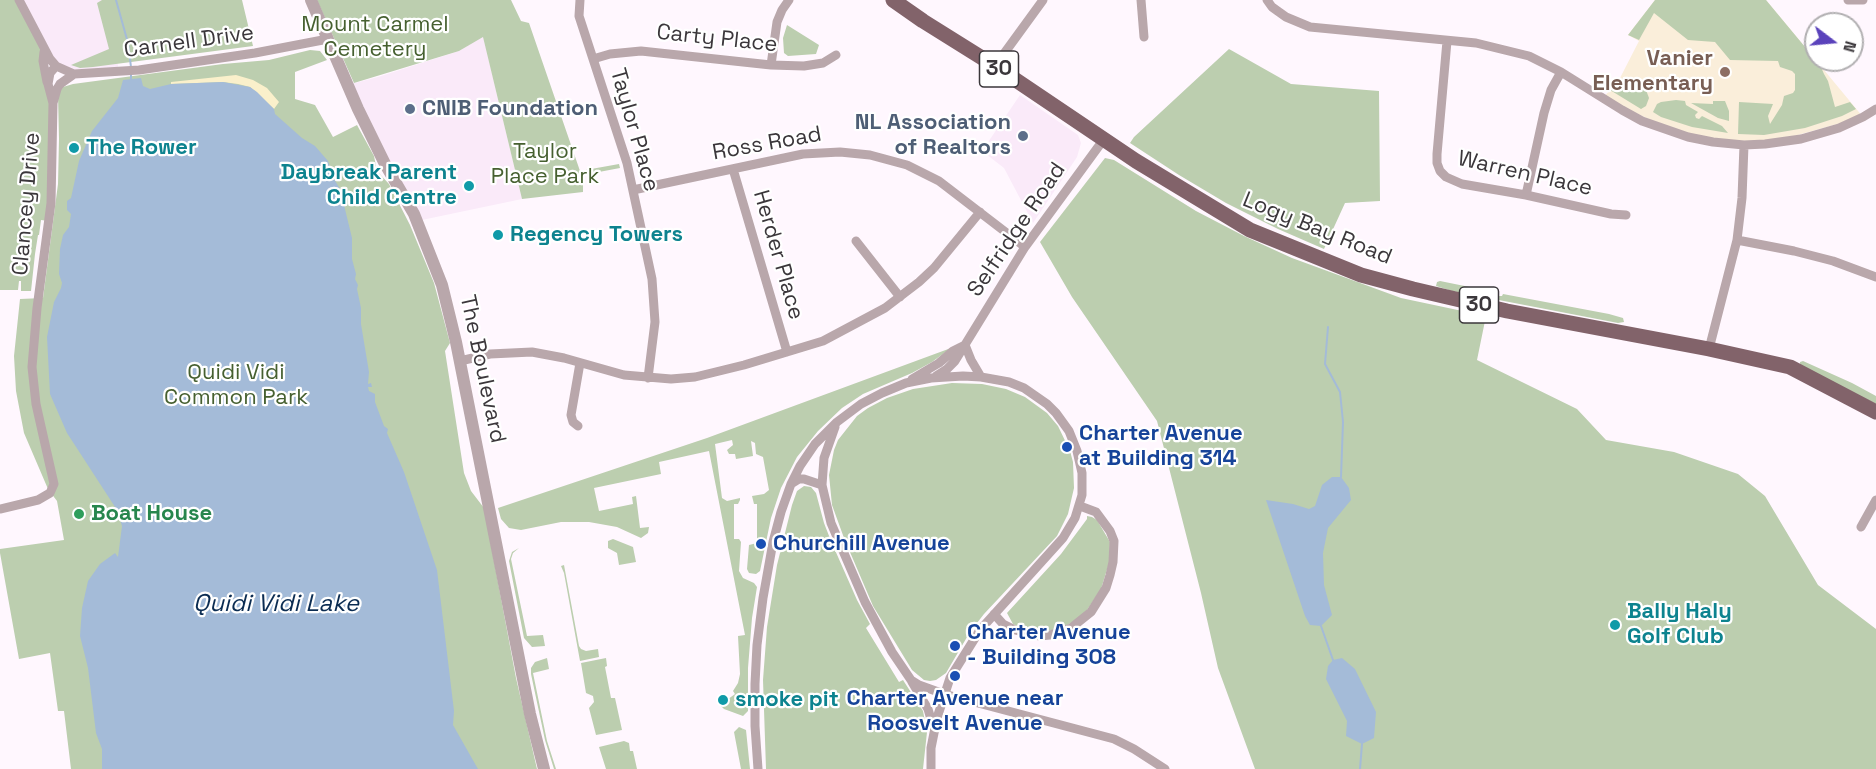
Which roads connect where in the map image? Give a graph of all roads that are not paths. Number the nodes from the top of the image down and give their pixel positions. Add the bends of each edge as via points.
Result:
1 (19, 0) edge
2 (311, 0) edge
3 (580, 0) edge
4 (789, 0) edge
5 (893, 0) edge
6 (1043, 0) edge
7 (1141, 0) edge
8 (1267, 0) edge
9 (1848, 0) edge
10 (1863, 0) edge
11 (1144, 37) dead end
12 (328, 39) junction
13 (1447, 41) junction
14 (44, 52) junction
15 (836, 55) dead end
16 (593, 59) junction
17 (771, 65) junction
18 (56, 66) junction
19 (995, 66) junction
20 (1561, 72) junction
21 (74, 74) junction
22 (48, 84) junction
23 (53, 103) junction
24 (1876, 109) edge
25 (1104, 139) junction
26 (1744, 145) junction
27 (733, 168) junction
28 (633, 190) junction
29 (1526, 195) junction
30 (980, 212) junction
31 (1626, 215) dead end
32 (1737, 240) junction
33 (856, 241) dead end
34 (1025, 248) junction
35 (1876, 277) edge
36 (900, 297) junction
37 (965, 345) junction
38 (1709, 349) junction
39 (787, 352) junction
40 (460, 361) junction
41 (580, 363) junction
42 (981, 377) junction
43 (648, 378) junction
44 (932, 378) junction
45 (906, 383) junction
46 (1876, 412) edge
47 (837, 422) junction
48 (578, 426) dead end
49 (791, 484) junction
50 (822, 485) junction
51 (1876, 500) edge
52 (1080, 506) junction
53 (0, 509) edge
54 (1861, 527) dead end
55 (994, 614) junction
56 (911, 680) junction
57 (944, 694) junction
58 (934, 731) junction
59 (544, 769) edge
60 (758, 769) edge
61 (931, 769) edge
62 (1165, 769) edge

1 - 14 street
2 - 12 street, The Boulevard
3 - 16 street, Taylor Place via 579,16
4 - 17 street via 777,21
5 - 19 main road, Logy Bay Road / 30
6 - 19 street
7 - 11 street
8 - 13 street via 1286,17 1310,27
9 - 10 street
12 - 21 street, Carnell Drive via 139,70
12 - 40 street, The Boulevard via 361,116 414,214 435,265
13 - 20 street via 1511,51
13 - 29 street, Warren Place via 1437,154 1440,171 1462,184
14 - 18 street
14 - 22 street, Clancey Drive
15 - 17 street, Carty Place via 823,63 804,66
16 - 17 street, Carty Place via 641,51
16 - 28 street, Taylor Place
18 - 21 street, Carnell Drive
18 - 22 street
19 - 25 main road, Logy Bay Road / 30
20 - 26 street via 1622,110 1664,130
20 - 29 street via 1544,113
21 - 23 street via 60,84
22 - 23 street, Clancey Drive
23 - 53 street, Clancey Drive via 51,203 32,368 41,429 54,477 50,494
24 - 26 street via 1839,128 1801,139
25 - 34 street, Selfridge Road
25 - 38 main road, Logy Bay Road / 30 via 1250,230 1361,275 1507,311
26 - 32 street
27 - 28 street, Ross Road
27 - 30 street, Ross Road via 820,152 870,155 924,172
27 - 39 street, Herder Place
28 - 43 street, Taylor Place via 655,302
29 - 31 street, Warren Place
30 - 34 street, Ross Road
30 - 36 street via 934,268
32 - 35 street via 1833,261
32 - 38 street
33 - 36 street
34 - 37 street, Selfridge Road
36 - 39 street via 823,341
37 - 42 street
37 - 44 street, Selfridge Road via 952,366
37 - 45 street, Selfridge Road
38 - 46 main road, Logy Bay Road / 30 via 1790,367
39 - 43 street via 695,377
40 - 41 street via 517,352
40 - 59 street, The Boulevard
41 - 43 street
41 - 48 street via 571,415
42 - 44 street
42 - 52 street via 1024,388 1047,404 1064,423 1080,462
44 - 45 street
45 - 47 street via 861,404
47 - 49 street via 810,451
47 - 50 street via 824,458
49 - 50 street via 804,479
49 - 60 street via 773,542 757,645 754,706
50 - 56 street via 831,524 853,578
51 - 54 street
52 - 55 street via 1063,538
52 - 55 street via 1096,512 1110,531 1114,550 1106,588 1091,612 1061,632 1039,636 1003,624
55 - 57 street via 972,641
56 - 57 street
56 - 58 street via 928,709
57 - 58 street
57 - 62 street via 1113,740
58 - 61 street

